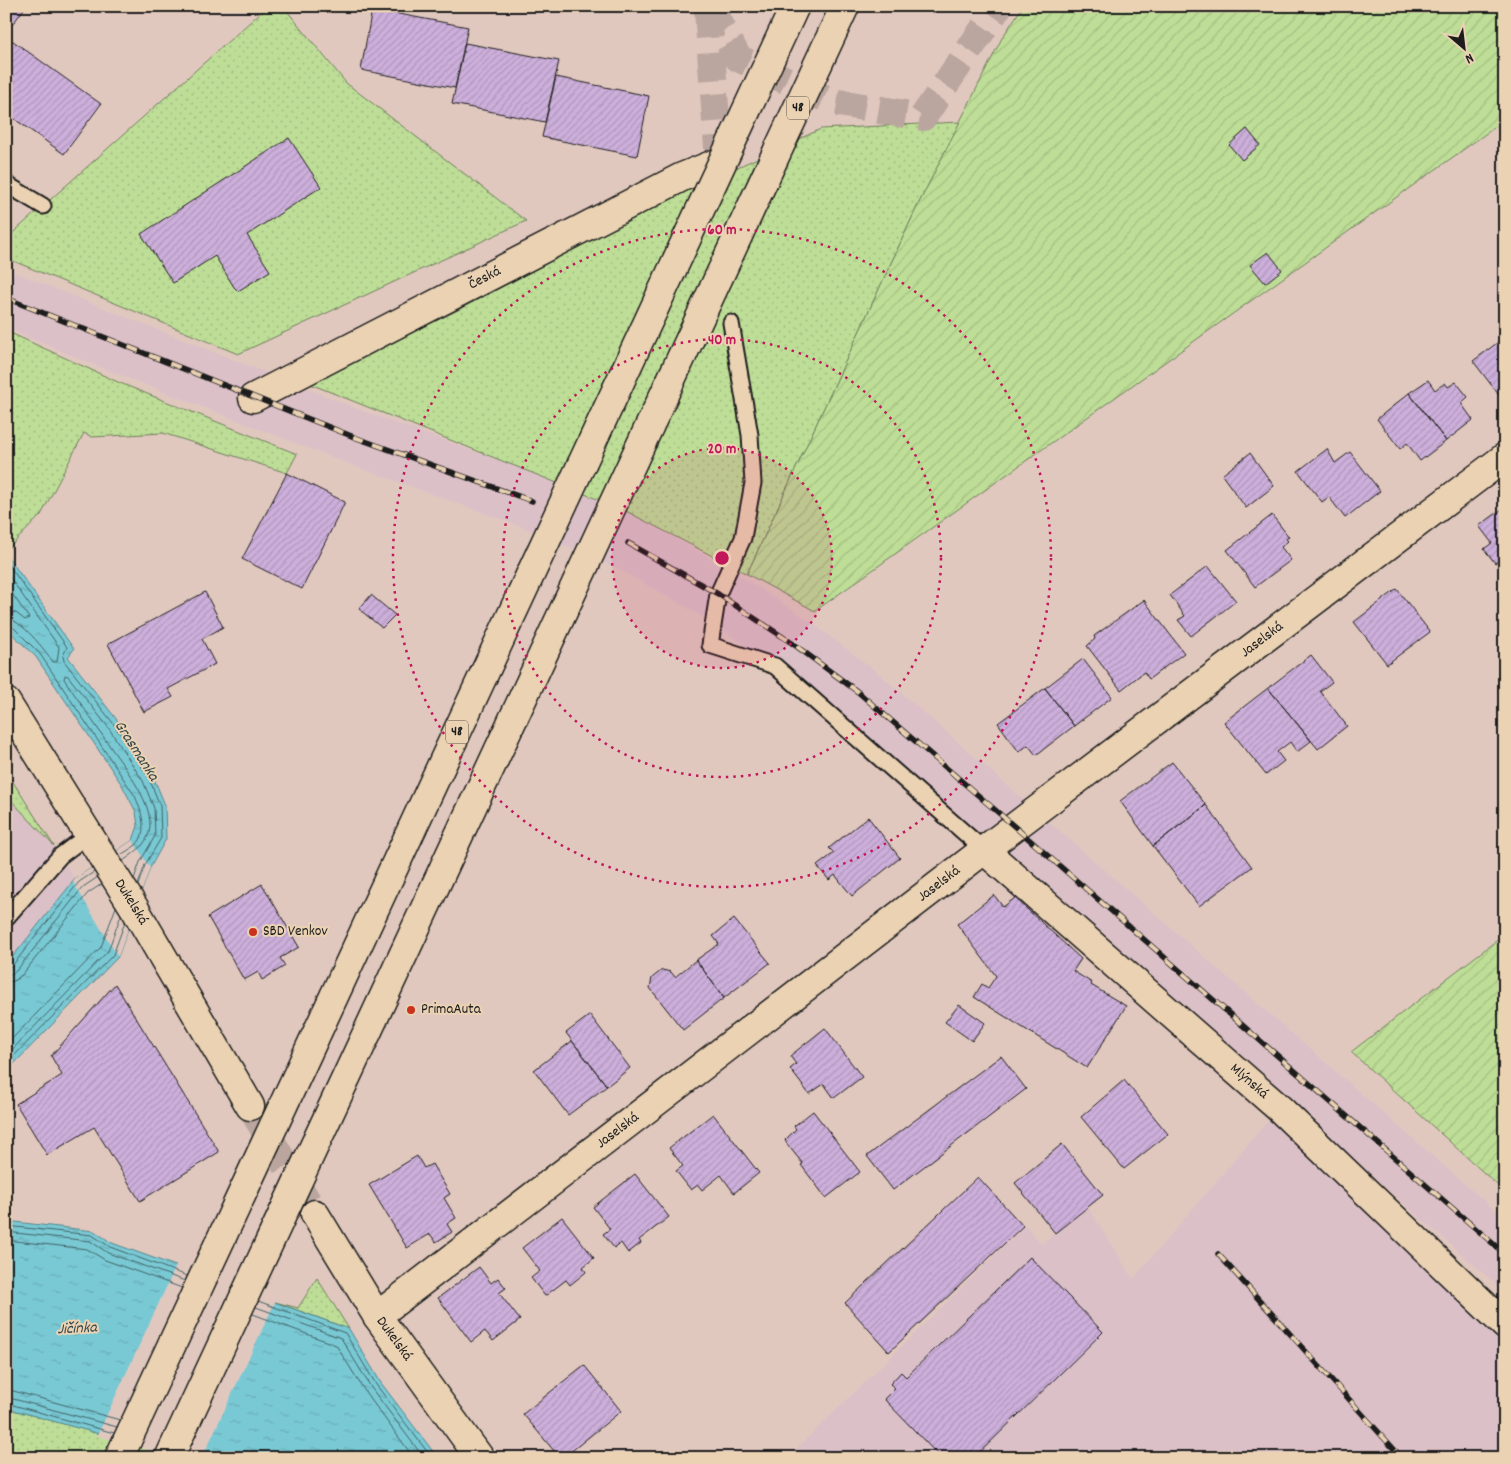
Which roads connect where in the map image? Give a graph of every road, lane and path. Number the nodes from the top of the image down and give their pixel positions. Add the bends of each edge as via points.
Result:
1 (795, 6) edge
2 (845, 6) edge
3 (719, 162) dead end
4 (6, 184) edge
5 (43, 206) dead end
6 (731, 323) dead end
7 (252, 398) dead end
8 (1505, 457) edge
9 (6, 702) edge
10 (89, 834) junction
11 (984, 850) junction
12 (6, 918) edge
13 (250, 1106) tunnel mouth
14 (315, 1214) tunnel mouth
15 (377, 1316) junction
16 (1505, 1325) edge
17 (119, 1458) edge
18 (170, 1458) edge
19 (480, 1458) edge

1 - 17 main road, 48, bridge
2 - 18 main road, 48, bridge
3 - 7 main road, Česká via 682,177
4 - 5 lane
6 - 11 lane via 750,435 753,483 743,538 718,594 710,645 775,666
8 - 11 main road, Jaselská
9 - 10 main road, Dukelská
10 - 12 lane via 60,856
10 - 13 main road, Dukelská
11 - 15 main road, Jaselská
11 - 16 main road, Mlýnská via 1280,1109
14 - 15 main road, Dukelská
15 - 19 main road, Dukelská

